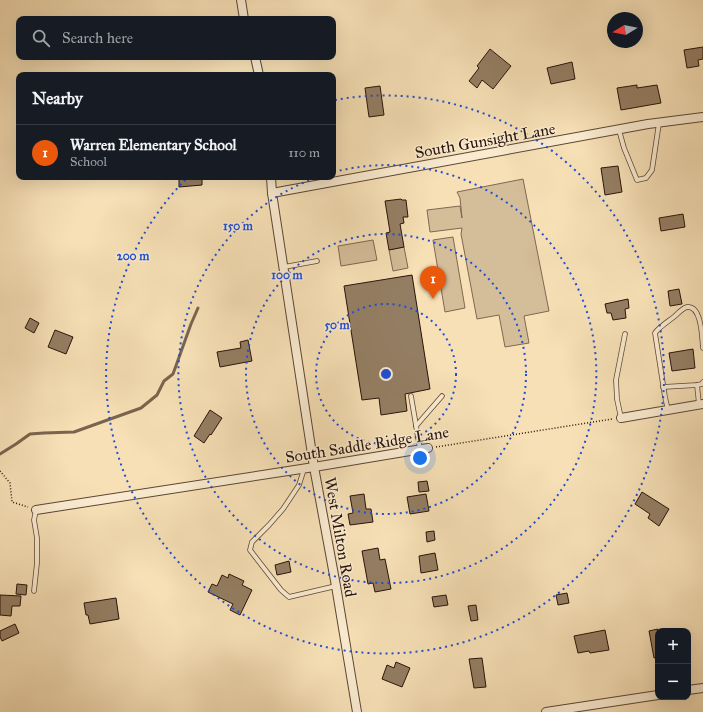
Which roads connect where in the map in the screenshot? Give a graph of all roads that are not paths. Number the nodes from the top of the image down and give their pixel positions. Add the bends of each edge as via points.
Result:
1 (241, 0) edge
2 (244, 16) edge
3 (256, 60) edge
4 (258, 72) edge
5 (703, 117) edge
6 (659, 123) junction
7 (619, 130) junction
8 (271, 180) edge
9 (272, 193) junction
10 (317, 261) dead end
11 (284, 267) junction
12 (625, 334) dead end
13 (703, 348) edge
14 (703, 382) edge
15 (697, 385) junction
16 (663, 387) junction
17 (411, 396) dead end
18 (442, 396) dead end
19 (701, 404) edge
20 (668, 410) junction
21 (621, 418) joint
22 (416, 426) junction
23 (424, 449) joint
24 (314, 467) junction
25 (304, 469) junction
26 (36, 510) joint
27 (336, 586) junction
28 (34, 591) dead end
29 (703, 688) edge
30 (691, 690) edge
31 (655, 695) edge
32 (357, 712) edge
33 (546, 712) edge

1 - 2 street
3 - 4 street
5 - 6 street, South Gunsight Lane
6 - 7 street, South Gunsight Lane
6 - 7 lane via 652,170 646,178 636,180
7 - 9 street, South Gunsight Lane
8 - 9 street, West Milton Road
9 - 11 street, West Milton Road
10 - 11 lane
11 - 24 street, West Milton Road
12 - 21 lane via 616,380
13 - 16 lane via 699,317 690,307 686,307 657,330 655,333
14 - 15 lane
15 - 16 lane
15 - 19 lane
16 - 20 lane
17 - 22 lane
18 - 22 lane
19 - 20 street
20 - 21 street
22 - 23 lane
23 - 24 street, South Saddle Ridge Lane
24 - 25 street, South Saddle Ridge Lane
24 - 27 street, West Milton Road
25 - 26 street, South Saddle Ridge Lane
25 - 27 lane via 299,485 270,525 252,542 250,550 288,597
26 - 28 lane via 34,520 37,563
27 - 32 street, West Milton Road
29 - 30 street
31 - 33 street

